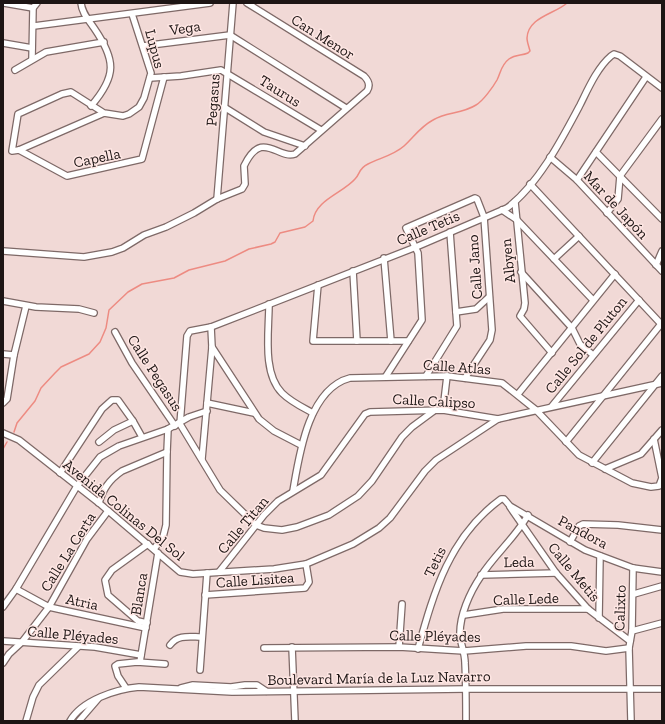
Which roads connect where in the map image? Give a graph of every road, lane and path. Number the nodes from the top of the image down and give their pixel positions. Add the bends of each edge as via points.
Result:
1 (4, 3) edge
2 (37, 3) edge
3 (81, 3) edge
4 (210, 3) edge
5 (232, 3) edge
6 (247, 3) edge
7 (33, 8) junction
8 (132, 14) junction
9 (88, 19) junction
10 (34, 26) junction
11 (230, 35) junction
12 (104, 42) junction
13 (3, 43) edge
14 (143, 46) junction
15 (32, 48) junction
16 (32, 59) junction
17 (15, 70) dead end
18 (226, 72) junction
19 (164, 77) junction
20 (646, 77) junction
21 (150, 78) junction
22 (662, 88) edge
23 (91, 106) junction
24 (224, 107) junction
25 (346, 108) junction
26 (104, 113) junction
27 (662, 119) edge
28 (321, 130) junction
29 (304, 146) junction
30 (19, 150) junction
31 (596, 152) junction
32 (550, 157) junction
33 (620, 176) junction
34 (577, 180) junction
35 (530, 184) junction
36 (217, 199) junction
37 (515, 202) junction
38 (502, 210) junction
39 (607, 213) junction
40 (484, 217) junction
41 (662, 219) edge
42 (517, 220) junction
43 (450, 232) junction
44 (579, 236) junction
45 (416, 247) junction
46 (3, 251) edge
47 (662, 251) edge
48 (384, 258) junction
49 (554, 259) junction
50 (656, 265) junction
51 (353, 271) junction
52 (662, 271) edge
53 (521, 272) junction
54 (615, 274) junction
55 (318, 285) junction
56 (489, 297) junction
57 (594, 300) junction
58 (639, 300) junction
59 (3, 301) edge
60 (269, 304) junction
61 (26, 306) junction
62 (456, 312) junction
63 (94, 313) dead end
64 (662, 325) edge
65 (211, 327) junction
66 (572, 328) junction
67 (115, 332) dead end
68 (391, 341) junction
69 (408, 341) junction
70 (357, 342) junction
71 (212, 347) junction
72 (552, 353) junction
73 (3, 354) edge
74 (14, 355) junction
75 (593, 355) junction
76 (386, 376) junction
77 (426, 376) junction
78 (447, 376) junction
79 (662, 376) edge
80 (465, 378) junction
81 (662, 383) edge
82 (654, 385) junction
83 (518, 394) junction
84 (603, 396) junction
85 (3, 403) edge
86 (207, 404) junction
87 (552, 406) junction
88 (435, 410) junction
89 (443, 410) junction
90 (536, 410) junction
91 (207, 411) junction
92 (370, 412) joint
93 (254, 413) junction
94 (313, 413) junction
95 (498, 419) junction
96 (133, 421) junction
97 (177, 425) junction
98 (168, 429) junction
99 (662, 430) edge
100 (3, 433) edge
101 (142, 437) junction
102 (654, 439) junction
103 (99, 442) dead end
104 (566, 442) junction
105 (301, 445) junction
106 (165, 453) junction
107 (202, 459) junction
108 (592, 463) junction
109 (605, 469) junction
110 (60, 473) junction
111 (77, 486) junction
112 (293, 491) junction
113 (499, 500) joint
114 (99, 503) junction
115 (510, 506) junction
116 (108, 511) junction
117 (528, 515) junction
118 (256, 525) junction
119 (522, 525) junction
120 (662, 530) edge
121 (570, 542) junction
122 (148, 544) junction
123 (156, 551) junction
124 (600, 556) junction
125 (306, 564) junction
126 (633, 568) junction
127 (219, 572) junction
128 (662, 572) edge
129 (207, 573) junction
130 (556, 573) junction
131 (481, 575) junction
132 (662, 586) edge
133 (16, 590) junction
134 (634, 594) junction
135 (205, 595) junction
136 (402, 604) dead end
137 (3, 607) edge
138 (49, 607) junction
139 (588, 609) junction
140 (464, 615) junction
141 (599, 618) junction
142 (662, 623) edge
143 (147, 626) junction
144 (632, 631) junction
145 (202, 637) junction
146 (3, 641) edge
147 (630, 641) junction
148 (22, 642) junction
149 (170, 645) dead end
150 (78, 647) junction
151 (398, 647) junction
152 (264, 648) dead end
153 (292, 648) junction
154 (629, 648) junction
155 (418, 649) junction
156 (464, 651) junction
157 (141, 655) junction
158 (140, 662) junction
159 (3, 663) edge
160 (164, 664) dead end
161 (200, 670) dead end
162 (126, 688) junction
163 (465, 689) junction
164 (629, 689) junction
165 (662, 689) edge
166 (294, 691) junction
167 (98, 699) junction
168 (26, 721) edge
169 (70, 721) edge
170 (79, 721) edge
171 (295, 721) edge
172 (466, 721) edge
173 (631, 721) edge

1 - 7 street
2 - 7 street
3 - 9 street
4 - 8 street
5 - 11 street, Pegasus
6 - 25 street, Can Menor via 367,79 367,91
7 - 10 street
8 - 9 street
8 - 14 street, Lupus
9 - 10 street
9 - 12 street
10 - 15 street
11 - 14 street, Vega
11 - 18 street, Pegasus
11 - 25 street
12 - 16 street via 46,52
12 - 23 street via 111,68 108,82
13 - 15 street
14 - 21 street, Lupus via 151,73
15 - 16 street
16 - 17 street
18 - 19 street via 215,70 202,74
18 - 24 street, Pegasus
18 - 28 street, Taurus
19 - 21 street
19 - 30 street, Capella via 144,156 138,161 67,176
20 - 22 street
20 - 31 street
20 - 32 street, Calle Tetis via 617,55 608,58
21 - 26 street, Lupus via 141,104 129,114 116,116
23 - 26 street
23 - 30 street via 75,94 67,92 20,112 17,116 12,151
24 - 29 street via 264,132
24 - 36 street, Pegasus
25 - 28 street
26 - 30 street
27 - 33 street
28 - 29 street
29 - 36 street via 292,155 268,147 256,150 244,166 245,187
31 - 33 street
31 - 34 street
32 - 34 street, Mar de Japón
32 - 35 street, Calle Tetis
33 - 39 street via 618,199
33 - 41 street
34 - 39 street, Mar de Japón
35 - 37 street, Calle Tetis
35 - 44 street
36 - 46 street via 188,216 107,254 84,257
37 - 38 street, Calle Tetis
37 - 42 street, Albyen
38 - 40 street, Calle Tetis
38 - 42 street
39 - 50 street, Mar de Japón
40 - 43 street, Calle Tetis
40 - 45 street, Calle Jano via 476,198 406,228
40 - 56 street, Calle Jano
42 - 49 street
42 - 53 street, Albyen
43 - 45 street, Calle Tetis
43 - 62 street
44 - 49 street
44 - 54 street
45 - 48 street, Calle Tetis
45 - 69 street via 422,320
47 - 50 street
48 - 51 street, Calle Tetis
48 - 68 street
49 - 57 street
50 - 52 street, Mar de Japón
51 - 55 street, Calle Tetis
51 - 70 street
53 - 66 street
53 - 72 street, Albyen via 525,306 520,316
54 - 57 street
54 - 58 street
55 - 60 street, Calle Tetis
55 - 70 street via 313,341
56 - 62 street via 476,309
56 - 80 street, Calle Jano via 490,340
57 - 66 street
58 - 64 street
58 - 75 street, Calle Sol de Pluton
59 - 61 street
60 - 65 street, Calle Tetis
60 - 94 street via 271,377 287,397
61 - 63 street via 79,309
61 - 74 street
62 - 77 street via 455,330
64 - 84 street
65 - 71 street
65 - 97 street, Calle Tetis via 197,328 188,333
66 - 72 street
66 - 75 street via 580,344
67 - 97 street, Calle Pegasus via 132,363
68 - 69 street
68 - 70 street
69 - 76 street
71 - 86 street
71 - 93 street
72 - 83 street
73 - 74 street
74 - 85 street via 7,399
75 - 87 street, Calle Sol de Pluton
76 - 77 street, Calle Atlas
76 - 94 street, Calle Atlas via 343,379 326,395
77 - 78 street, Calle Atlas
78 - 80 street, Calle Atlas
78 - 89 street
79 - 82 street
80 - 83 street, Calle Atlas via 502,383
81 - 82 street, Avenida Colinas Del Sol
82 - 84 street, Avenida Colinas Del Sol
82 - 108 street
83 - 90 street, Calle Atlas
84 - 87 street, Avenida Colinas Del Sol
84 - 104 street
86 - 91 street
86 - 93 street
87 - 90 street, Avenida Colinas Del Sol
88 - 89 street, Calle Calipso
88 - 92 street, Calle Calipso
88 - 118 street via 402,437 372,481 358,496 329,516 297,527 275,530
89 - 95 street, Calle Calipso
90 - 95 street, Avenida Colinas Del Sol
90 - 104 street, Calle Atlas
91 - 97 street
91 - 107 street
92 - 112 street, Calle Titan via 365,414 321,475
93 - 105 street via 274,431
94 - 105 street, Calle Atlas
95 - 125 street, Avenida Colinas Del Sol via 436,460 390,518 379,528 353,544
96 - 101 street
96 - 103 street via 114,430
96 - 110 street via 118,400 107,402
97 - 98 street
97 - 107 street, Calle Pegasus
98 - 101 street
98 - 106 street
99 - 102 street
100 - 110 street, Avenida Colinas Del Sol via 19,440
101 - 111 street via 104,454
102 - 109 street via 641,454
102 - 109 street, Calle Atlas via 662,478 659,486 632,483
104 - 108 street, Calle Atlas
105 - 112 street, Calle Atlas
106 - 114 street via 115,475 103,490
106 - 123 street via 166,525
107 - 118 street via 220,490
108 - 109 street, Calle Atlas
110 - 111 street, Avenida Colinas Del Sol
111 - 114 street, Avenida Colinas Del Sol
111 - 133 street
112 - 118 street, Calle Titan via 278,501
113 - 115 street, Pandora via 504,499
113 - 155 street, Tetis via 472,526 454,550 437,584
114 - 116 street, Avenida Colinas Del Sol
115 - 117 street, Pandora
115 - 119 street, Calle Metis
116 - 122 street, Avenida Colinas Del Sol
116 - 138 street, Calle La Certa via 87,539
117 - 119 street
117 - 121 street, Pandora
118 - 127 street, Calle Titan
119 - 130 street, Calle Metis
119 - 131 street
120 - 121 street via 583,524 579,526
121 - 124 street, Pandora
122 - 123 street, Avenida Colinas Del Sol
122 - 143 street via 112,570 105,580 108,595
123 - 129 street, Avenida Colinas Del Sol via 180,572
123 - 143 street, Blanca
124 - 126 street, Pandora
124 - 141 street
125 - 127 street, Avenida Colinas Del Sol via 274,569
125 - 135 street, Calle Lisitea via 309,582 306,588
126 - 128 street, Pandora
126 - 134 street, Calixto
127 - 129 street, Avenida Colinas Del Sol
129 - 135 street
130 - 131 street, Leda
130 - 139 street, Calle Metis
131 - 140 street via 471,592
132 - 134 street
133 - 137 street
133 - 138 street, Atria
134 - 144 street, Calixto
135 - 145 street
136 - 151 street
138 - 143 street, Atria
138 - 148 street
139 - 140 street, Calle Lede via 503,609
139 - 141 street, Calle Metis
140 - 156 street via 460,634
141 - 147 street, Calle Metis
142 - 144 street
143 - 157 street, Blanca
144 - 147 street, Calixto
145 - 149 street via 181,637
145 - 161 street
146 - 148 street, Calle Pléyades
147 - 154 street, Calixto
148 - 150 street, Calle Pléyades
148 - 159 street
150 - 157 street, Calle Pléyades
150 - 168 street via 39,685
151 - 153 street, Calle Pléyades
151 - 155 street, Calle Pléyades
152 - 153 street, Calle Pléyades
153 - 166 street
154 - 156 street, Calle Pléyades via 606,651 571,646 526,646
154 - 164 street, Calixto
155 - 156 street, Calle Pléyades
156 - 163 street
157 - 158 street, Blanca
158 - 160 street
158 - 162 street via 121,663 115,666
162 - 166 street, Boulevard María de la Luz Navarro via 155,687 232,692
162 - 167 street, Boulevard María de la Luz Navarro
163 - 164 street, Boulevard María de la Luz Navarro
163 - 166 street, Boulevard María de la Luz Navarro
163 - 172 street
164 - 165 street, Boulevard María de la Luz Navarro
164 - 173 street, Calixto
166 - 171 street
167 - 169 street, Boulevard María de la Luz Navarro via 80,709
167 - 170 street, Boulevard María de la Luz Navarro

